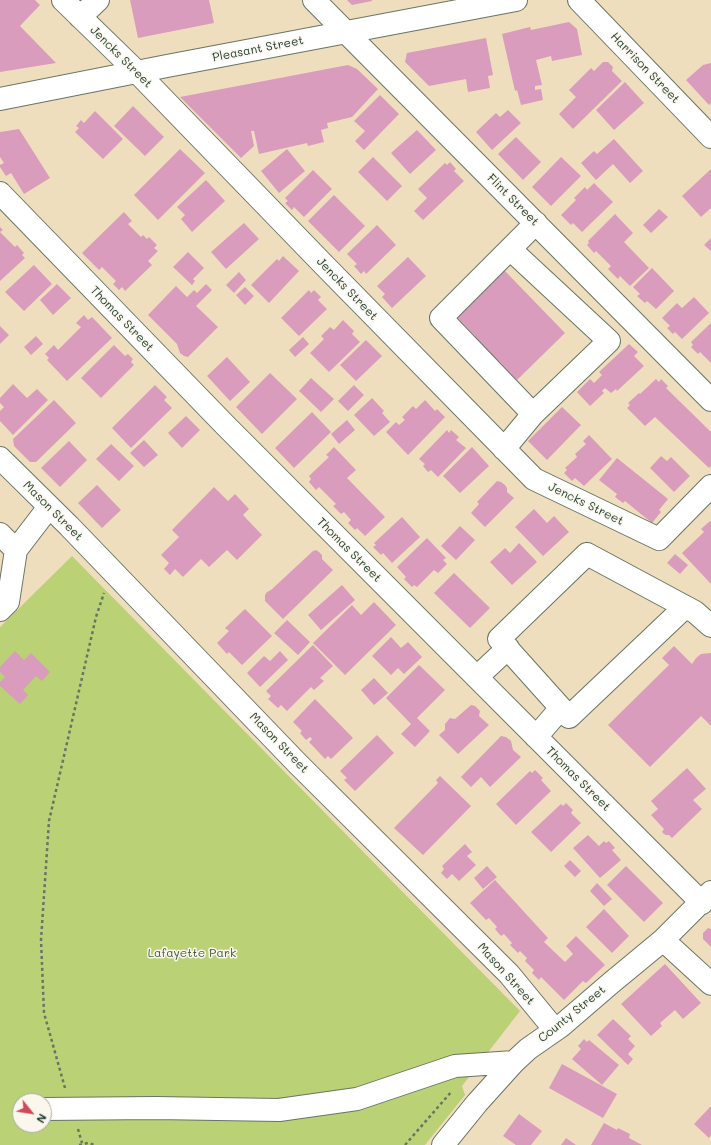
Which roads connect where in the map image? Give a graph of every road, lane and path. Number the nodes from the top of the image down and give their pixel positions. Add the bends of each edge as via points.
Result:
1 (63, 0) edge
2 (98, 0) edge
3 (314, 0) edge
4 (579, 0) edge
5 (502, 1) edge
6 (80, 17) junction
7 (345, 32) junction
8 (137, 72) junction
9 (0, 99) edge
10 (711, 137) edge
11 (0, 193) edge
12 (536, 223) junction
13 (510, 249) junction
14 (711, 400) edge
15 (533, 414) junction
16 (504, 449) junction
17 (0, 458) edge
18 (711, 486) edge
19 (50, 507) junction
20 (0, 534) edge
21 (16, 550) junction
22 (685, 607) junction
23 (0, 610) edge
24 (96, 617) dead end
25 (711, 626) edge
26 (508, 648) junction
27 (477, 677) junction
28 (561, 708) junction
29 (536, 737) junction
30 (706, 898) edge
31 (664, 940) junction
32 (711, 984) edge
33 (555, 1030) junction
34 (514, 1062) junction
35 (455, 1089) dead end
36 (52, 1109) edge
37 (71, 1109) junction
38 (80, 1144) edge
39 (94, 1145) edge
40 (405, 1145) edge
41 (444, 1145) edge

1 - 6 street, Jencks Street
2 - 6 street
3 - 7 street, Flint Street
4 - 10 street, Harrison Street
5 - 7 street, Pleasant Street
6 - 8 street, Jencks Street
7 - 8 street, Pleasant Street
7 - 12 street, Flint Street
8 - 9 street, Pleasant Street
8 - 16 street, Jencks Street
11 - 27 street, Thomas Street via 231,432
12 - 13 street
12 - 14 street, Flint Street
13 - 15 street via 441,318
13 - 15 street via 609,341
15 - 16 street
16 - 18 street, Jencks Street via 534,480 659,539
17 - 19 street, Mason Street
19 - 21 street
19 - 33 street, Mason Street via 297,763 509,974
20 - 21 street
21 - 23 street via 8,602
22 - 25 street
22 - 26 street via 587,554 499,639
22 - 28 street via 569,717
24 - 37 path via 49,821 41,940 44,1013
26 - 27 street
26 - 28 street
27 - 29 street, Thomas Street
28 - 29 street
29 - 30 street, Thomas Street
30 - 31 street, County Street
31 - 32 street
31 - 33 street, County Street
33 - 34 street, County Street
34 - 37 street via 455,1066 357,1099 279,1110
34 - 41 street, County Street
35 - 40 path
36 - 37 street
37 - 38 path
38 - 39 path via 88,1142

